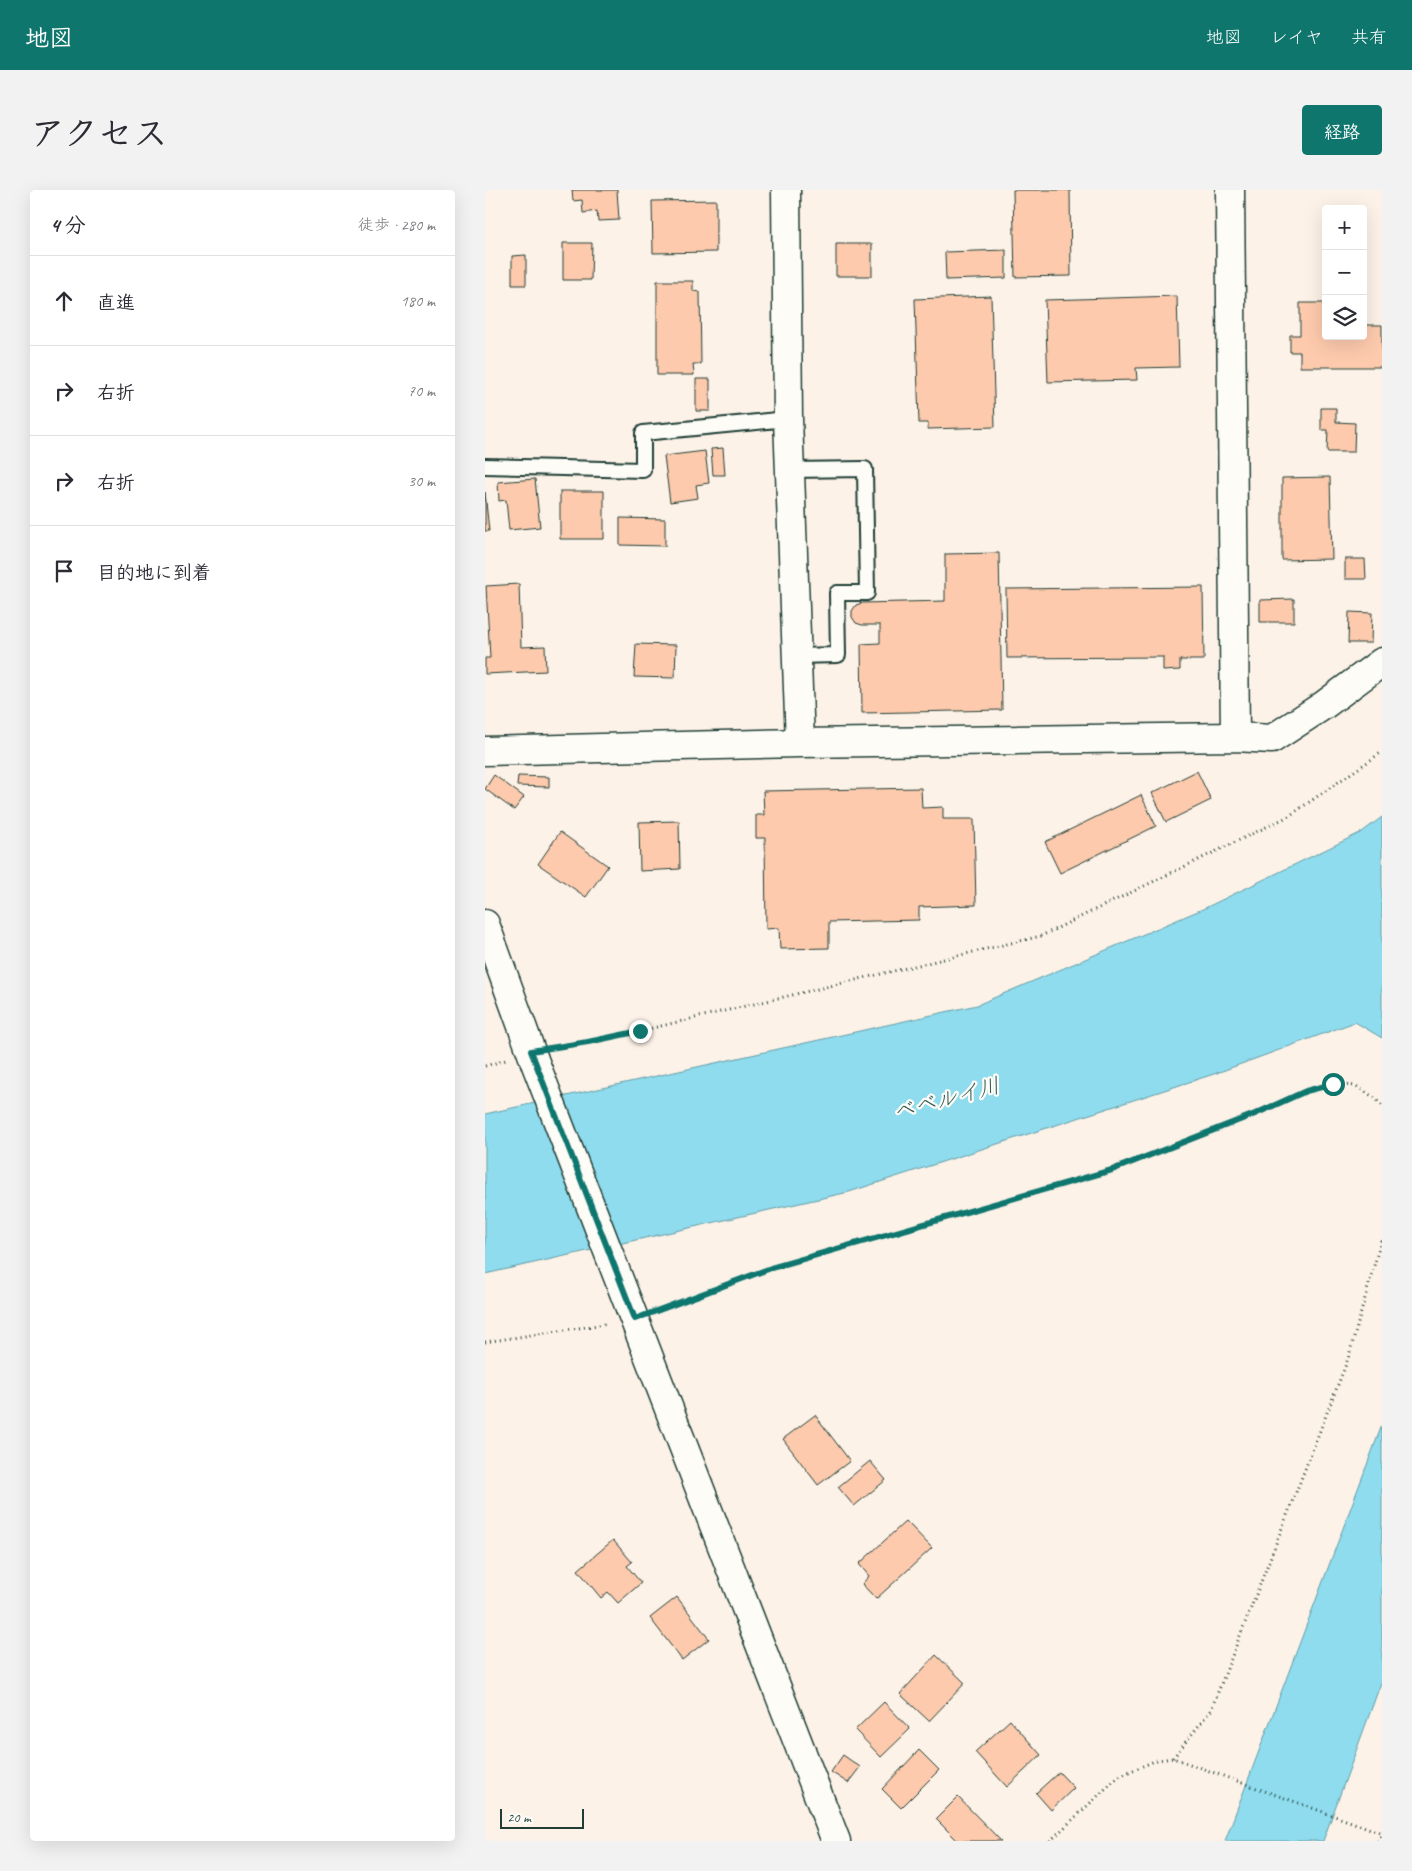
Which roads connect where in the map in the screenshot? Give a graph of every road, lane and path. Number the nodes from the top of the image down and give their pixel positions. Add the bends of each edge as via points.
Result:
1 (786, 190) edge
2 (1229, 190) edge
3 (788, 419) junction
4 (485, 466) edge
5 (790, 470) junction
6 (796, 656) junction
7 (1382, 662) edge
8 (1235, 737) junction
9 (799, 743) junction
10 (485, 751) edge
11 (1382, 752) edge
12 (485, 924) edge
13 (534, 1058) junction
14 (1382, 1106) edge
15 (1382, 1238) edge
16 (632, 1311) junction
17 (485, 1342) edge
18 (1173, 1758) junction
19 (1382, 1833) edge
20 (836, 1841) edge
21 (1050, 1841) edge
22 (1378, 1841) edge

1 - 3 street
2 - 8 street
3 - 4 lane via 643,433 643,470
3 - 5 street
5 - 6 street
5 - 6 lane via 865,468 867,593 837,593 838,655
6 - 9 street
7 - 8 street via 1272,739
8 - 9 street
9 - 10 street
11 - 13 path via 1289,816 1041,936 588,1042
12 - 13 street
13 - 16 street
14 - 16 path via 1356,1086 1333,1084 1306,1091 1112,1170
15 - 18 path via 1348,1359 1215,1701
16 - 17 path
16 - 20 street
18 - 19 path
18 - 21 path via 1157,1760 1119,1776
19 - 22 path

